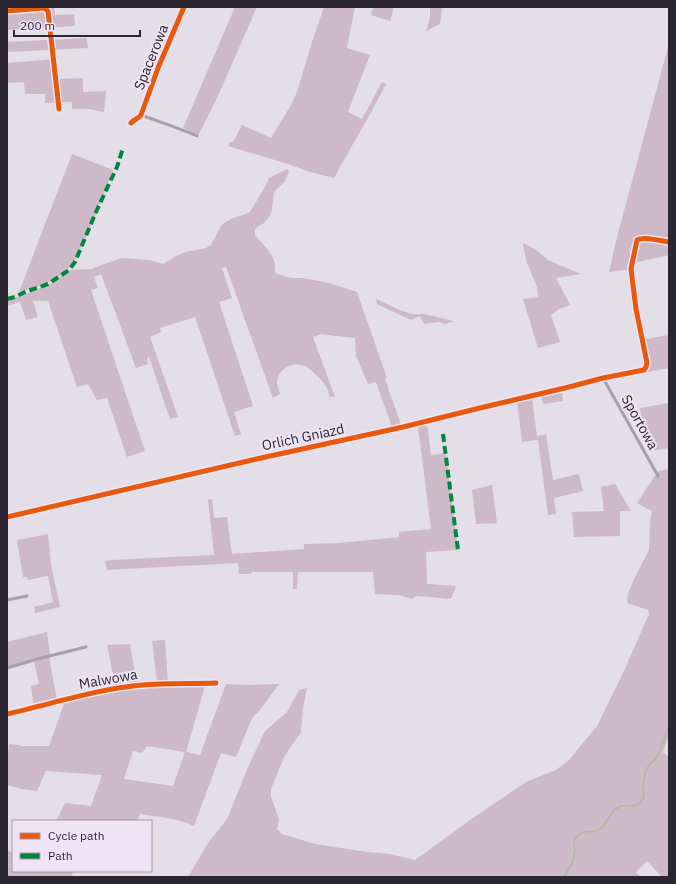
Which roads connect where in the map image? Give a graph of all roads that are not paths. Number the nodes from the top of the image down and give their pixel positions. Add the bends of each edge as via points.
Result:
1 (184, 7) edge
2 (7, 11) edge
3 (59, 109) dead end
4 (140, 116) junction
5 (131, 123) dead end
6 (197, 136) dead end
7 (603, 378) joint
8 (658, 476) dead end
9 (7, 517) edge
10 (27, 596) dead end
11 (7, 600) edge
12 (86, 647) dead end
13 (7, 668) edge
14 (216, 684) dead end
15 (7, 714) edge

1 - 4 street, Spacerowa
2 - 3 street via 44,8 48,11
4 - 5 street
4 - 6 street
7 - 8 street, Sportowa
7 - 9 street, Orlich Gniazd via 403,427
10 - 11 street
12 - 13 street
14 - 15 street, Malwowa via 115,688

